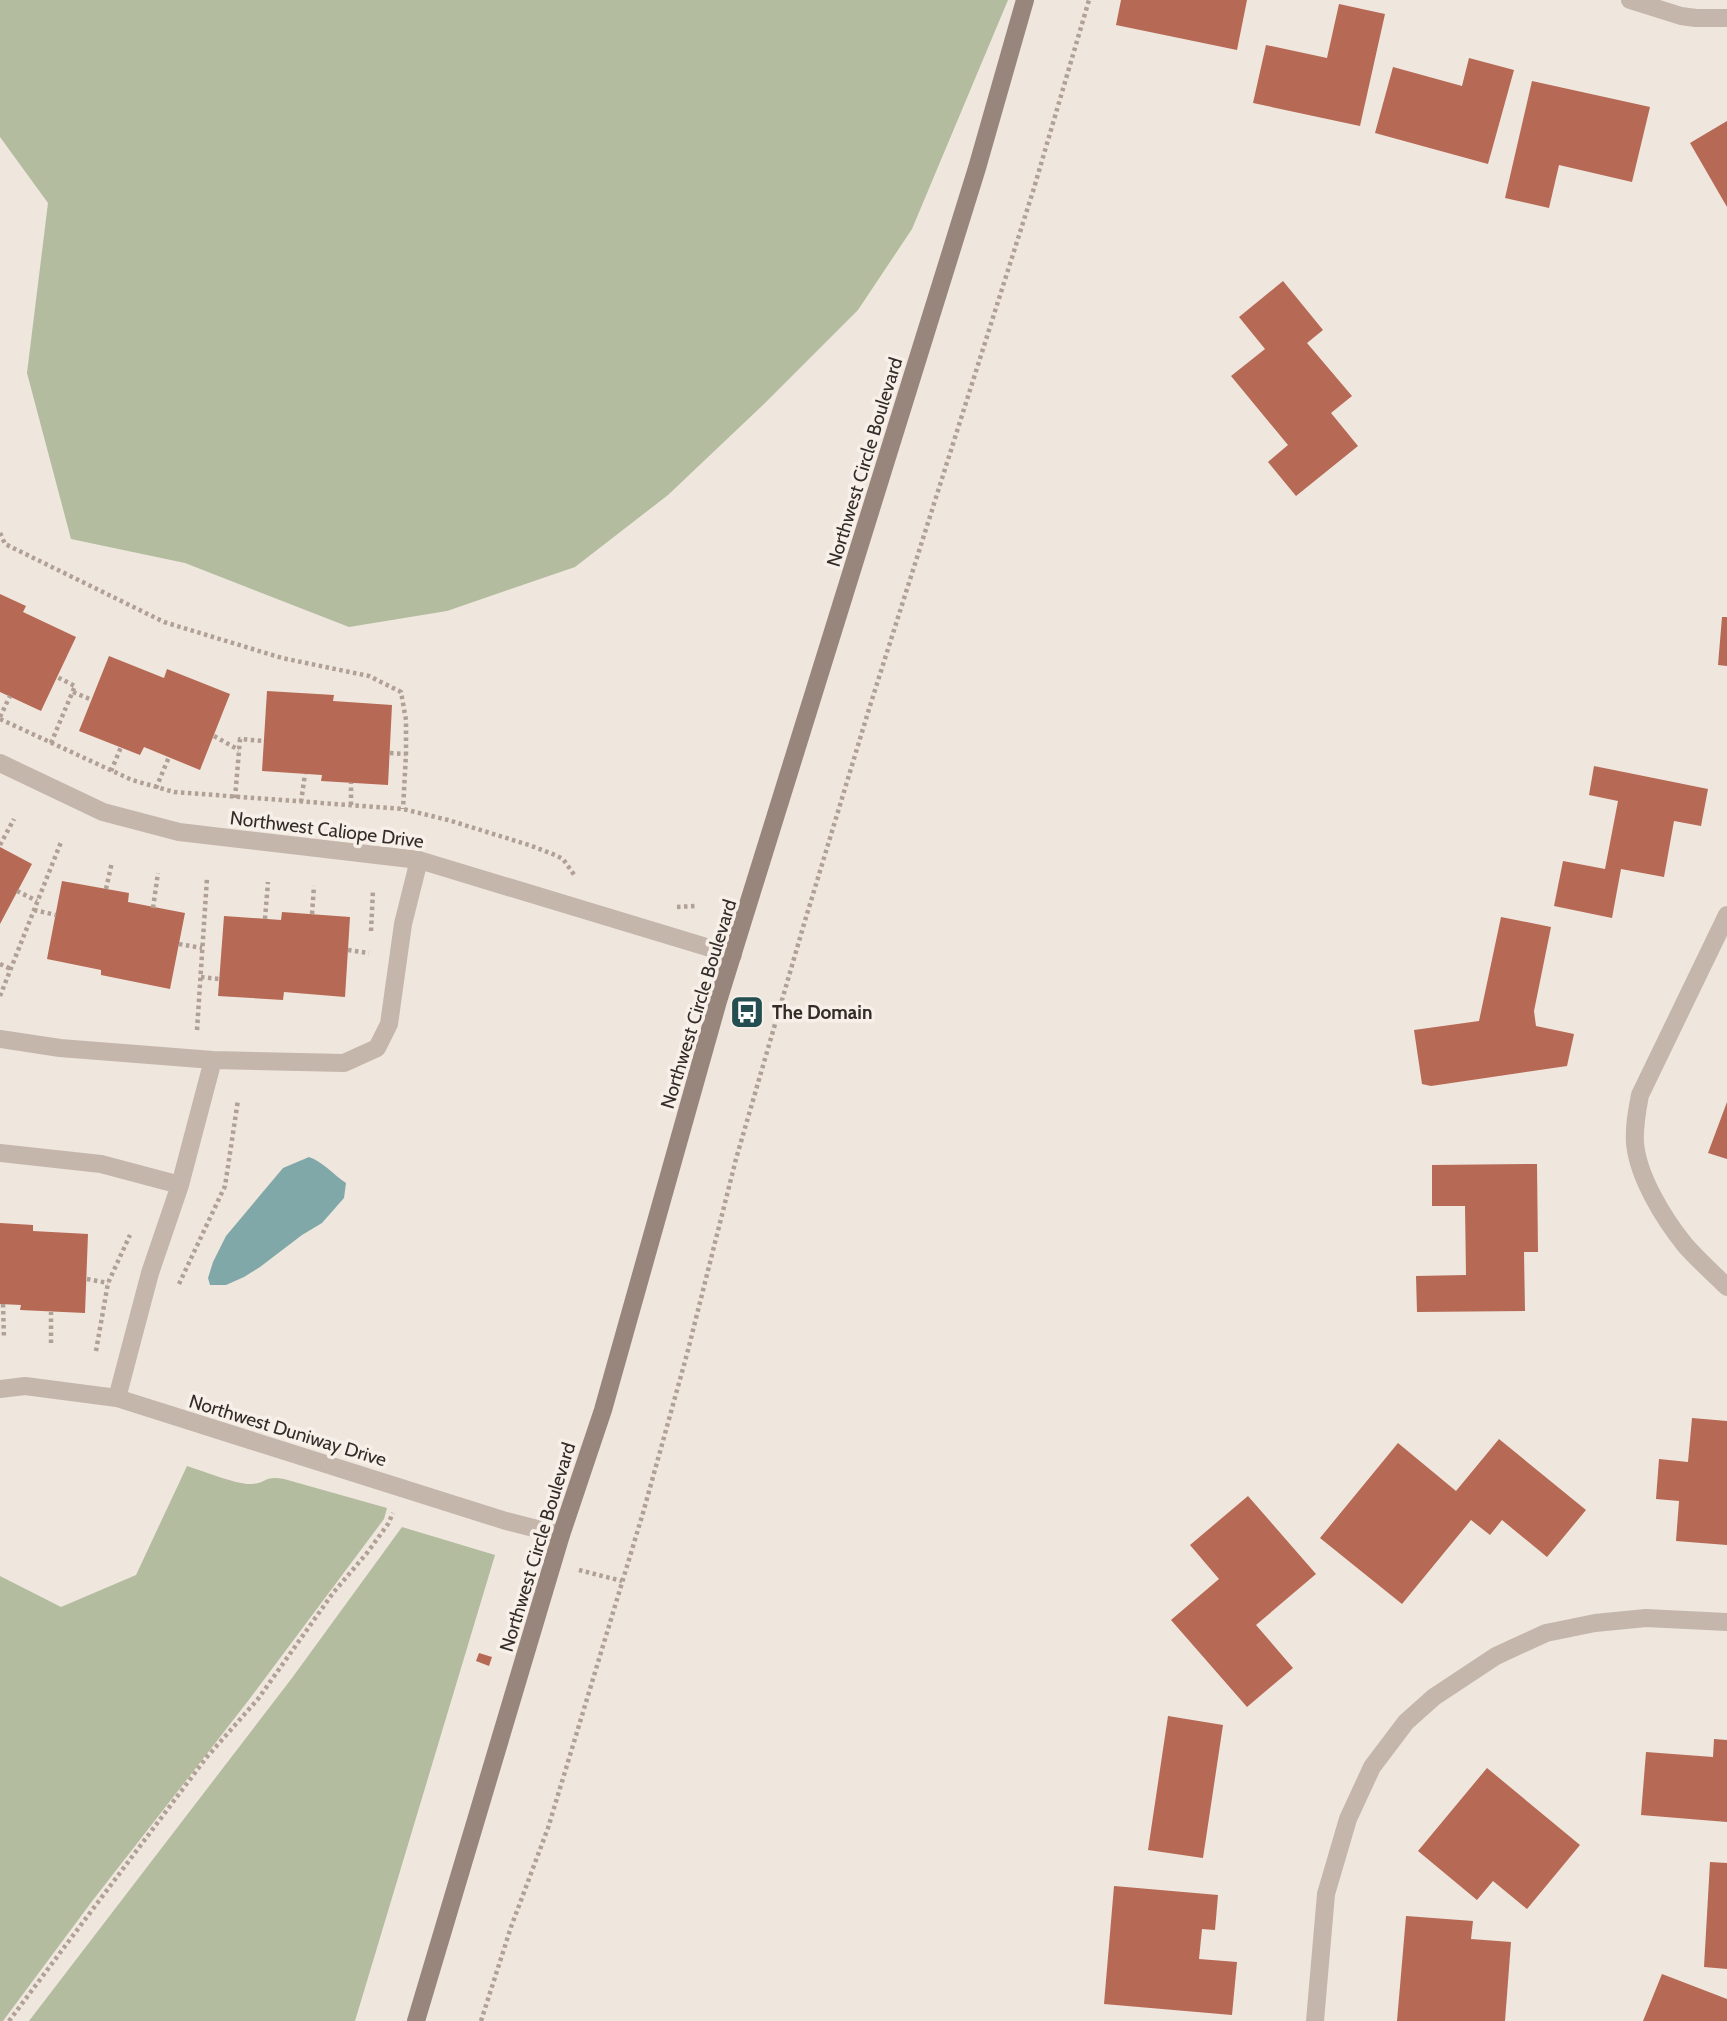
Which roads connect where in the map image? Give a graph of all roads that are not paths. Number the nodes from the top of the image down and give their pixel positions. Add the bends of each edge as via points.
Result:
1 (1025, 0) edge
2 (1630, 0) edge
3 (1727, 18) edge
4 (0, 763) edge
5 (419, 860) junction
6 (1727, 915) edge
7 (733, 955) junction
8 (0, 1039) edge
9 (213, 1060) junction
10 (0, 1153) edge
11 (180, 1185) junction
12 (1727, 1287) edge
13 (0, 1389) edge
14 (117, 1398) junction
15 (561, 1535) junction
16 (1727, 1622) edge
17 (416, 2021) edge
18 (1315, 2021) edge

1 - 7 main road, Northwest Circle Boulevard
2 - 3 street via 1681,16
4 - 5 street, Northwest Caliope Drive via 103,812 179,832
5 - 7 street, Northwest Caliope Drive
5 - 9 street via 403,924 389,1024 377,1048 344,1063
6 - 12 street via 1640,1095 1635,1146 1641,1171 1661,1211 1685,1245
7 - 15 main road, Northwest Circle Boulevard via 603,1410
8 - 9 street
9 - 11 street
10 - 11 street via 101,1164
11 - 14 street via 150,1273
13 - 14 street, Northwest Duniway Drive via 25,1385
14 - 15 street, Northwest Duniway Drive
15 - 17 main road, Northwest Circle Boulevard
16 - 18 street via 1646,1618 1546,1633 1496,1656 1434,1697 1406,1722 1372,1768 1345,1831 1326,1894

